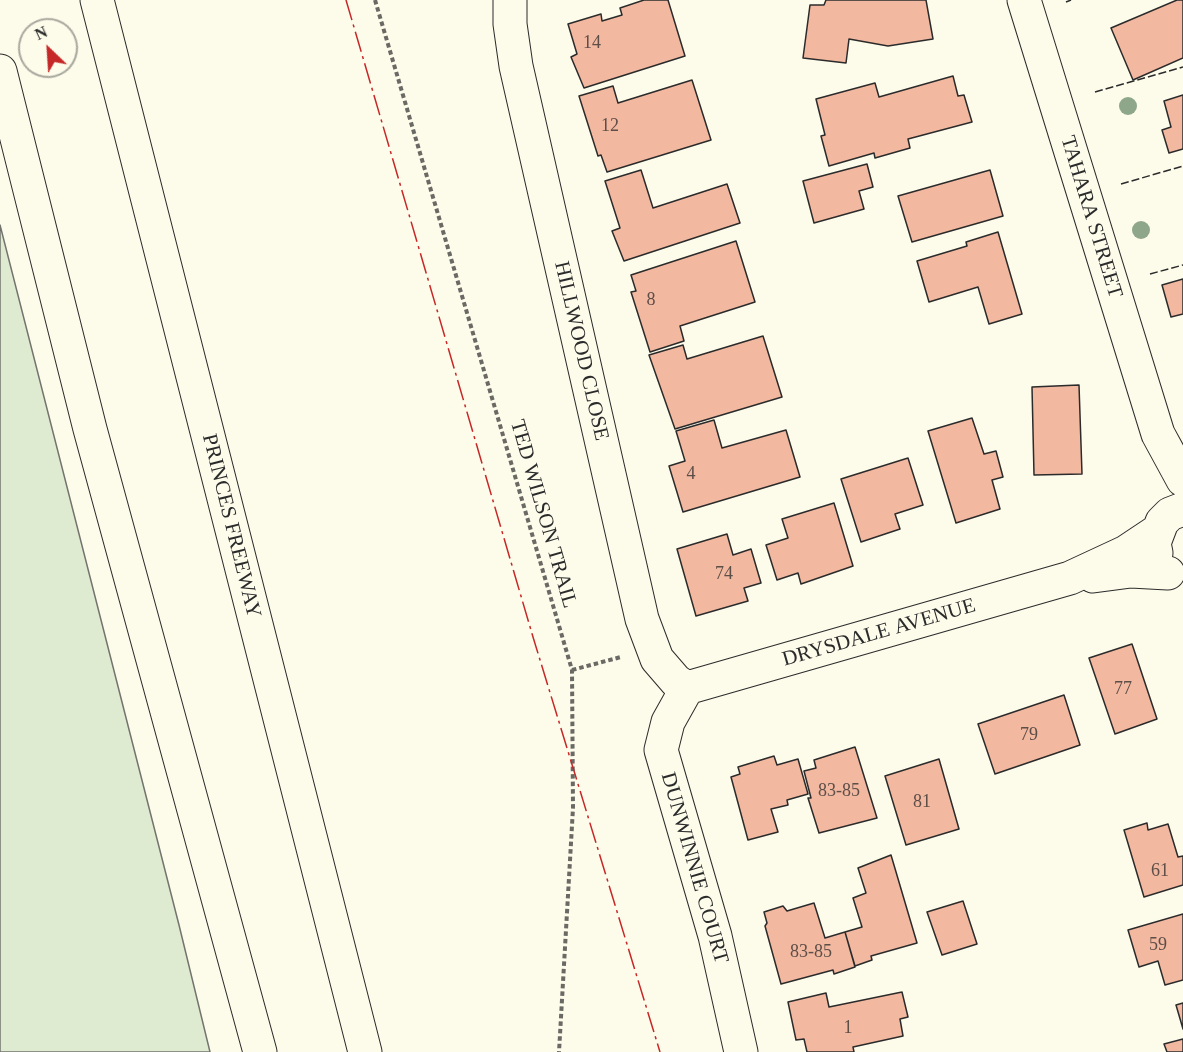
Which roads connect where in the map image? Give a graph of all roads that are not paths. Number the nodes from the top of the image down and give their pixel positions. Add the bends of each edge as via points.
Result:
1 (98, 0) edge
2 (510, 0) edge
3 (1024, 0) edge
4 (0, 71) edge
5 (1158, 434) junction
6 (1183, 480) edge
7 (1167, 521) edge
8 (1070, 578) junction
9 (1176, 579) edge
10 (687, 688) junction
11 (260, 1052) edge
12 (365, 1052) edge
13 (741, 1052) edge

1 - 12 main road, PRINCES FREEWAY
2 - 10 main road, HILLWOOD CLOSE via 516,66 642,619 657,659
3 - 5 main road, TAHARA STREET
4 - 11 main road via 90,429
5 - 6 main road, TAHARA STREET
5 - 7 main road, TAHARA STREET
7 - 8 main road, DRYSDALE AVENUE via 1125,552
7 - 9 main road, TAHARA STREET via 1156,554
8 - 9 main road, DRYSDALE AVENUE via 1131,571
8 - 10 main road, DRYSDALE AVENUE
10 - 13 main road, DUNWINNIE COURT via 668,722 661,750 715,936

